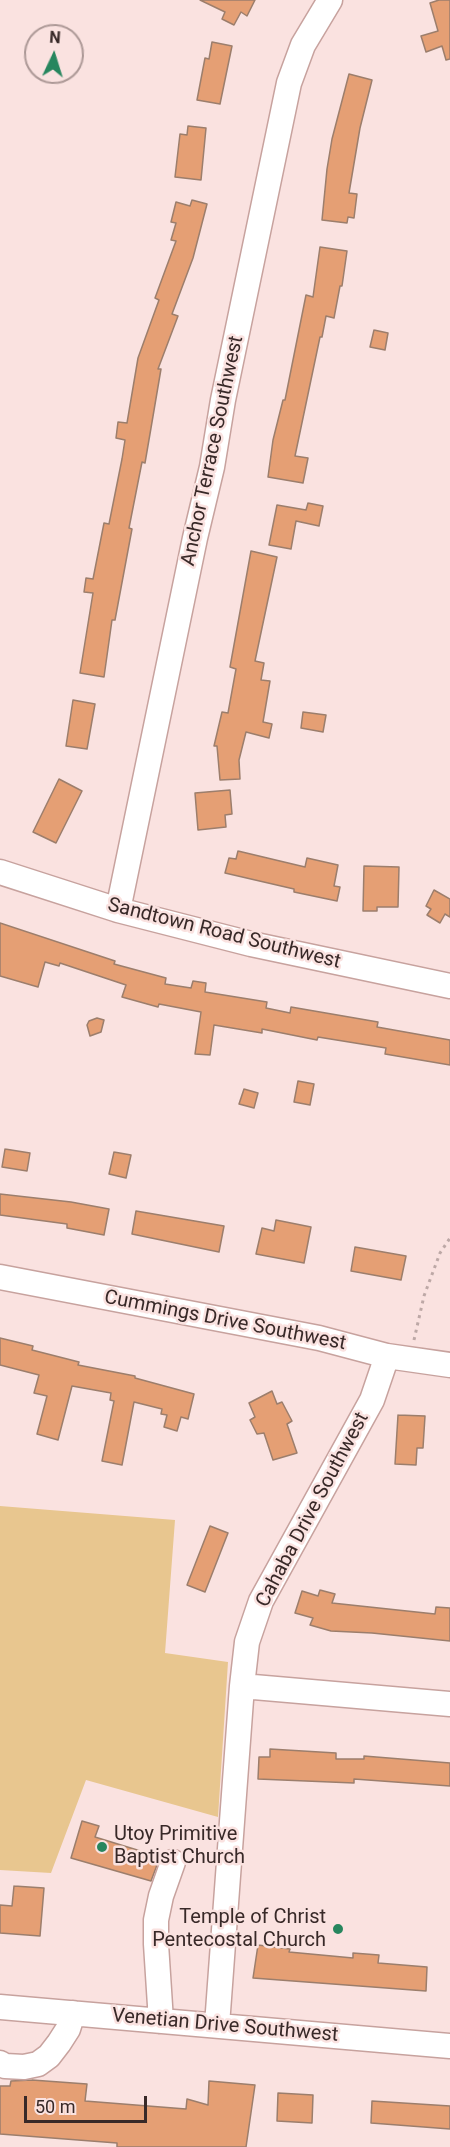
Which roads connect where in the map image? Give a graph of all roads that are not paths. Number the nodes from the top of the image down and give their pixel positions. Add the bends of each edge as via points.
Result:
1 (330, 0) edge
2 (0, 872) edge
3 (118, 910) junction
4 (450, 986) edge
5 (0, 1277) edge
6 (399, 1358) junction
7 (450, 1365) edge
8 (242, 1686) junction
9 (450, 1704) edge
10 (173, 1862) dead end
11 (0, 2007) edge
12 (73, 2013) junction
13 (161, 2021) junction
14 (217, 2025) junction
15 (450, 2046) edge
16 (0, 2063) edge

1 - 3 street, Anchor Terrace Southwest via 303,45 289,83
2 - 3 street, Sandtown Road Southwest
3 - 4 street, Sandtown Road Southwest via 251,944
5 - 6 street, Cummings Drive Southwest via 319,1338
6 - 7 street, Cummings Drive Southwest
6 - 8 street, Cahaba Drive Southwest via 261,1601 247,1642
8 - 9 street
8 - 14 street, Cahaba Drive Southwest
10 - 13 street via 156,1920
11 - 12 street, Venetian Drive Southwest
12 - 13 street, Venetian Drive Southwest
12 - 16 street via 59,2043 38,2064 24,2067
13 - 14 street, Venetian Drive Southwest
14 - 15 street, Venetian Drive Southwest

